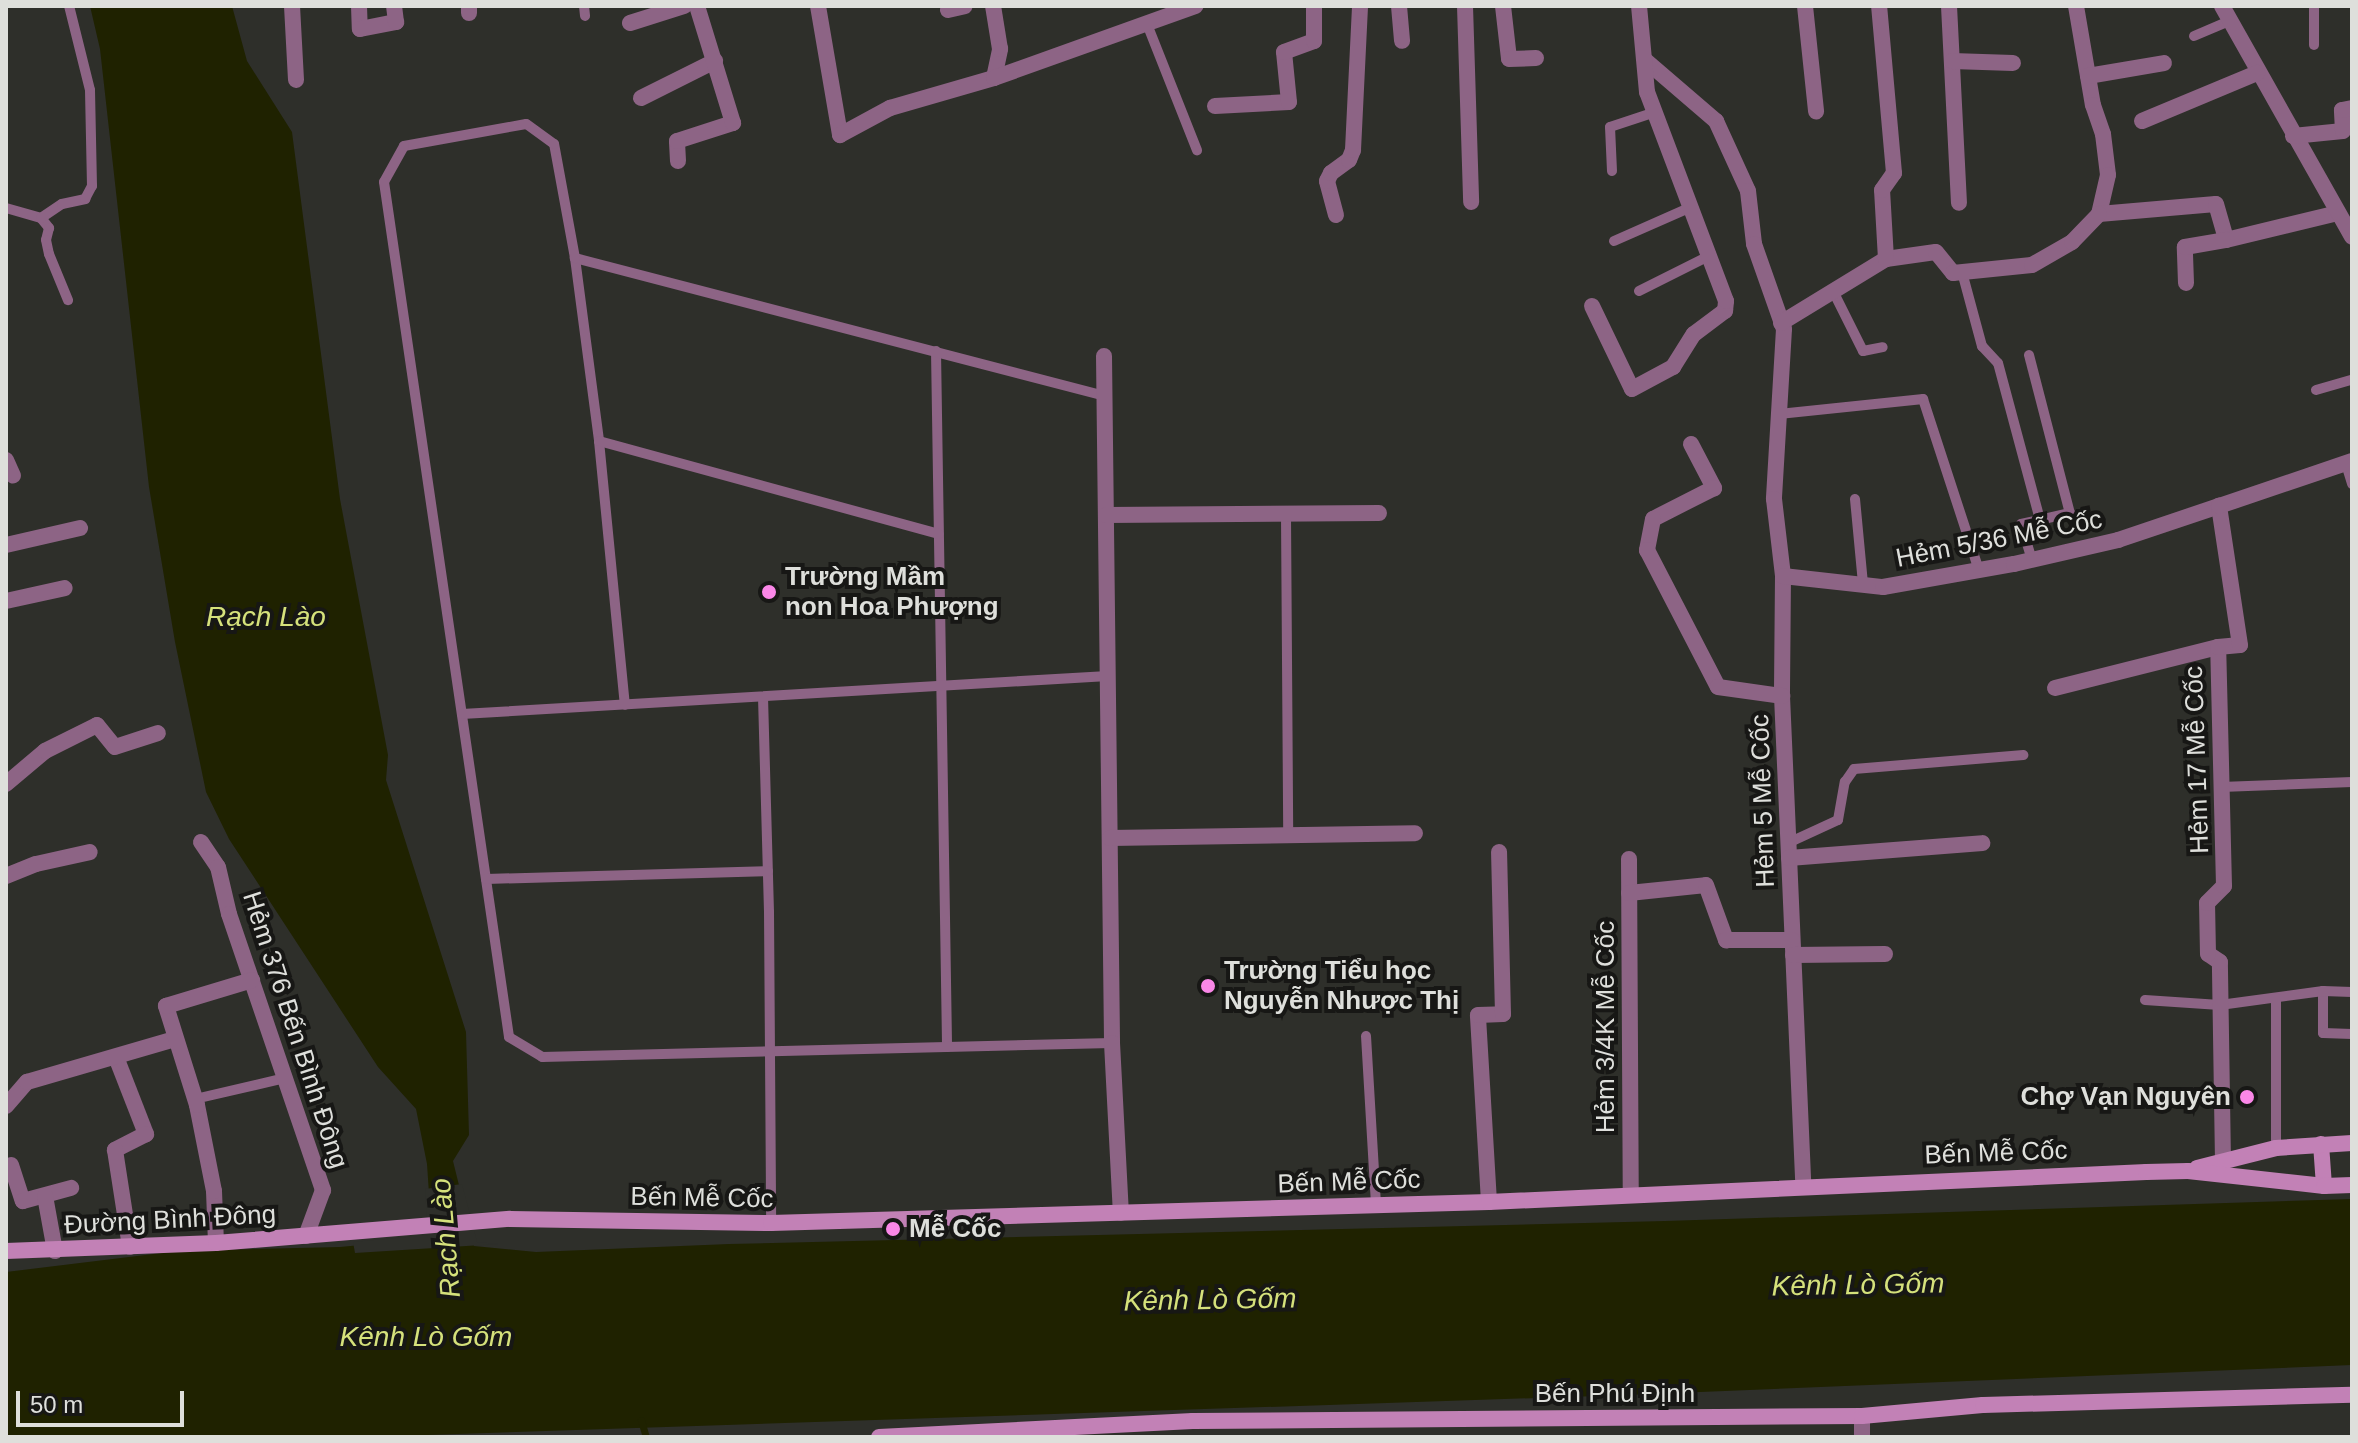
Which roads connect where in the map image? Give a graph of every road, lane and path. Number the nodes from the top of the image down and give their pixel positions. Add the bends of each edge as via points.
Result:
1 (69, 6) edge
2 (292, 6) edge
3 (359, 6) edge
4 (394, 6) edge
5 (684, 6) edge
6 (697, 6) edge
7 (818, 6) edge
8 (965, 6) edge
9 (993, 6) edge
10 (1195, 6) edge
11 (1314, 6) edge
12 (1360, 6) edge
13 (1399, 6) edge
14 (1465, 6) edge
15 (1503, 6) edge
16 (1639, 6) edge
17 (1805, 6) edge
18 (1879, 6) edge
19 (1949, 6) edge
20 (2076, 6) edge
21 (2314, 6) edge
22 (948, 10) dead end
23 (2225, 13) edge
24 (630, 23) dead end
25 (1147, 24) junction
26 (2194, 36) dead end
27 (1402, 41) dead end
28 (2314, 45) dead end
29 (1536, 58) dead end
30 (1645, 60) junction
31 (715, 61) junction
32 (1952, 61) junction
33 (2013, 63) dead end
34 (2164, 63) dead end
35 (2257, 73) junction
36 (2088, 76) junction
37 (994, 78) junction
38 (296, 80) dead end
39 (641, 98) dead end
40 (1215, 106) dead end
41 (2352, 108) edge
42 (1816, 111) dead end
43 (1655, 112) junction
44 (2142, 121) dead end
45 (2293, 136) junction
46 (1197, 150) dead end
47 (678, 161) dead end
48 (1612, 171) dead end
49 (1471, 202) dead end
50 (1959, 203) dead end
51 (1691, 207) junction
52 (6, 208) edge
53 (2338, 213) junction
54 (2099, 214) junction
55 (1336, 215) dead end
56 (41, 218) junction
57 (2352, 237) edge
58 (2226, 240) junction
59 (1614, 241) dead end
60 (1709, 256) junction
61 (575, 258) junction
62 (1886, 259) junction
63 (1962, 272) junction
64 (2186, 283) dead end
65 (1639, 291) dead end
66 (1833, 291) junction
67 (68, 300) dead end
68 (1592, 306) dead end
69 (1781, 323) junction
70 (1883, 347) dead end
71 (936, 351) junction
72 (2029, 355) dead end
73 (1104, 356) dead end
74 (2352, 380) edge
75 (2316, 390) dead end
76 (1105, 396) junction
77 (1779, 414) junction
78 (599, 441) junction
79 (1691, 444) dead end
80 (6, 460) edge
81 (2349, 462) edge
82 (13, 476) dead end
83 (2352, 484) edge
84 (1855, 499) dead end
85 (2219, 506) junction
86 (1379, 513) dead end
87 (1106, 515) junction
88 (1286, 516) junction
89 (2040, 520) junction
90 (80, 528) dead end
91 (939, 534) junction
92 (6, 545) edge
93 (2032, 560) junction
94 (1979, 570) junction
95 (1783, 576) junction
96 (1863, 584) junction
97 (65, 588) dead end
98 (6, 601) edge
99 (2218, 647) junction
100 (1108, 676) junction
101 (941, 686) junction
102 (2055, 688) dead end
103 (1782, 696) junction
104 (763, 697) junction
105 (625, 705) junction
106 (462, 714) junction
107 (158, 733) dead end
108 (2023, 755) dead end
109 (2352, 782) edge
110 (6, 784) edge
111 (2221, 787) junction
112 (1415, 833) dead end
113 (1288, 835) junction
114 (1110, 838) junction
115 (201, 842) dead end
116 (1982, 843) dead end
117 (1789, 851) junction
118 (90, 852) dead end
119 (1499, 852) dead end
120 (1629, 859) dead end
121 (768, 871) junction
122 (6, 876) edge
123 (486, 879) junction
124 (1629, 893) junction
125 (1793, 947) junction
126 (1885, 954) dead end
127 (252, 980) junction
128 (2323, 991) junction
129 (2352, 992) edge
130 (2276, 998) junction
131 (2145, 1000) dead end
132 (2220, 1005) junction
133 (2352, 1034) edge
134 (1366, 1036) dead end
135 (175, 1039) junction
136 (1112, 1043) junction
137 (947, 1047) junction
138 (770, 1051) junction
139 (116, 1057) junction
140 (285, 1078) junction
141 (195, 1099) junction
142 (6, 1106) edge
143 (2352, 1143) edge
144 (2321, 1144) junction
145 (2276, 1148) junction
146 (2223, 1162) junction
147 (11, 1165) dead end
148 (2188, 1171) junction
149 (2352, 1185) edge
150 (1803, 1186) junction
151 (2324, 1186) junction
152 (71, 1188) dead end
153 (1631, 1195) junction
154 (45, 1196) junction
155 (1489, 1202) junction
156 (1376, 1205) junction
157 (1121, 1213) junction
158 (771, 1223) junction
159 (336, 1233) joint
160 (306, 1236) junction
161 (216, 1243) junction
162 (130, 1247) junction
163 (6, 1251) edge
164 (55, 1251) junction
165 (2352, 1395) edge
166 (1862, 1416) junction
167 (1070, 1433) edge
168 (879, 1437) edge
169 (1862, 1437) edge

1 - 56 lane via 90,90 92,186 85,199 62,204
2 - 38 street
3 - 4 street via 360,29 396,22
5 - 24 street
6 - 31 street
7 - 37 street via 840,135 890,108
8 - 22 street
9 - 37 street via 1000,49
10 - 25 street
11 - 40 street via 1314,41 1284,52 1289,102
12 - 55 street via 1353,150 1327,181
13 - 27 street
14 - 49 street
15 - 29 street via 1509,59
16 - 30 street
17 - 42 street
18 - 62 street via 1894,173 1882,190
19 - 32 street
20 - 36 street
21 - 28 lane
23 - 26 lane
23 - 35 street
25 - 37 street
25 - 46 lane
30 - 43 street via 1647,92
30 - 69 street via 1716,121 1748,191 1754,244
31 - 39 street
31 - 47 street via 733,123 677,141
32 - 33 street
32 - 50 street
34 - 36 street
35 - 44 street
35 - 45 street
36 - 54 street via 2108,175
41 - 45 street via 2342,110 2343,131
43 - 48 lane via 1610,127
43 - 51 street
45 - 53 street
51 - 59 lane
51 - 60 street
52 - 56 lane
53 - 57 street
53 - 58 street
54 - 58 street via 2216,204
54 - 63 street via 2072,242 2032,265
56 - 67 lane via 49,228 49,254
58 - 64 street via 2185,247
60 - 65 lane
60 - 68 street via 1725,311 1694,334 1673,367 1632,389
61 - 71 lane
61 - 78 lane
61 - 106 lane via 554,144 526,124 404,146 384,182
62 - 63 street via 1936,252 1953,273
62 - 66 street
63 - 89 lane via 1982,346 1998,363
66 - 69 street
66 - 70 lane via 1863,351
69 - 77 street, Hẻm 5 Mễ Cốc
71 - 76 lane
71 - 91 lane
72 - 89 lane via 2070,513
73 - 76 street
74 - 75 lane
76 - 87 street
77 - 94 lane via 1923,399
77 - 95 street, Hẻm 5 Mễ Cốc via 1774,499
78 - 91 lane
78 - 105 lane
79 - 103 street via 1714,488 1653,519 1647,550 1718,687
80 - 82 street
81 - 83 lane
81 - 85 street
84 - 96 lane
85 - 93 street, Hẻm 5/36 Mễ Cốc via 2118,540
85 - 99 street, Hẻm 17 Mễ Cốc via 2240,645
86 - 88 street
87 - 88 street
87 - 100 street
88 - 113 lane
89 - 93 lane via 2021,524
90 - 92 street
91 - 101 lane
93 - 94 street, Hẻm 5/36 Mễ Cốc
94 - 96 street, Hẻm 5/36 Mễ Cốc via 1883,587
95 - 96 street, Hẻm 5/36 Mễ Cốc
95 - 103 street, Hẻm 5 Mễ Cốc
97 - 98 street
99 - 102 street
99 - 111 street, Hẻm 17 Mễ Cốc
100 - 101 lane
100 - 114 street
101 - 104 lane
101 - 137 lane
103 - 117 street, Hẻm 5 Mễ Cốc
104 - 105 lane
104 - 121 lane
105 - 106 lane
106 - 123 lane
107 - 110 street via 115,747 97,725 45,751
108 - 117 lane via 1854,769 1845,782 1838,820
109 - 111 lane
111 - 132 street, Hẻm 17 Mễ Cốc via 2224,886 2207,903 2208,954 2220,962
112 - 113 street
113 - 114 street
114 - 136 street
115 - 127 street, Hẻm 376 Bến Bình Đông via 218,867
116 - 117 street
117 - 125 street, Hẻm 5 Mễ Cốc
118 - 122 street
119 - 155 street via 1503,1014 1478,1015
120 - 124 street, Hẻm 3/4K Mễ Cốc
121 - 123 lane
121 - 138 lane
123 - 138 lane via 509,1037 542,1057
124 - 125 street via 1706,885 1726,940
124 - 153 street, Hẻm 3/4K Mễ Cốc
125 - 126 street
125 - 150 street, Hẻm 5 Mễ Cốc
127 - 135 street via 166,1006
127 - 140 street, Hẻm 376 Bến Bình Đông
128 - 129 lane
128 - 130 lane
128 - 133 lane via 2323,1033
130 - 132 lane
130 - 145 lane
131 - 132 lane
132 - 146 street, Hẻm 17 Mễ Cốc
134 - 156 lane
135 - 139 street
135 - 141 street
136 - 137 lane
136 - 157 street
137 - 138 lane
138 - 158 lane
139 - 142 street via 27,1082
139 - 162 street via 146,1134 115,1150
140 - 141 lane
140 - 160 street, Hẻm 376 Bến Bình Đông via 323,1190
141 - 161 street via 214,1191
143 - 144 street, Bến Mễ Cốc
144 - 145 street, Bến Mễ Cốc
144 - 151 street
145 - 146 street, Bến Mễ Cốc
146 - 148 street, Bến Mễ Cốc
147 - 154 street via 23,1201
148 - 150 street, Bến Mễ Cốc
148 - 151 street, Bến Mễ Cốc
149 - 151 street, Bến Mễ Cốc
150 - 153 street, Bến Mễ Cốc
152 - 154 street
153 - 155 street, Bến Mễ Cốc
154 - 164 street
155 - 156 street, Bến Mễ Cốc
156 - 157 street, Bến Mễ Cốc
157 - 158 street, Bến Mễ Cốc
158 - 159 street, Bến Mễ Cốc via 510,1219
159 - 160 street, Đường Bình Đông
160 - 161 street, Đường Bình Đông
161 - 162 street, Đường Bình Đông
162 - 164 street, Đường Bình Đông
163 - 164 street, Đường Bình Đông
165 - 166 street, Bến Phú Định via 1983,1405
166 - 167 street, Bến Phú Định via 1193,1421
166 - 169 street
167 - 168 street, Bến Phú Định

